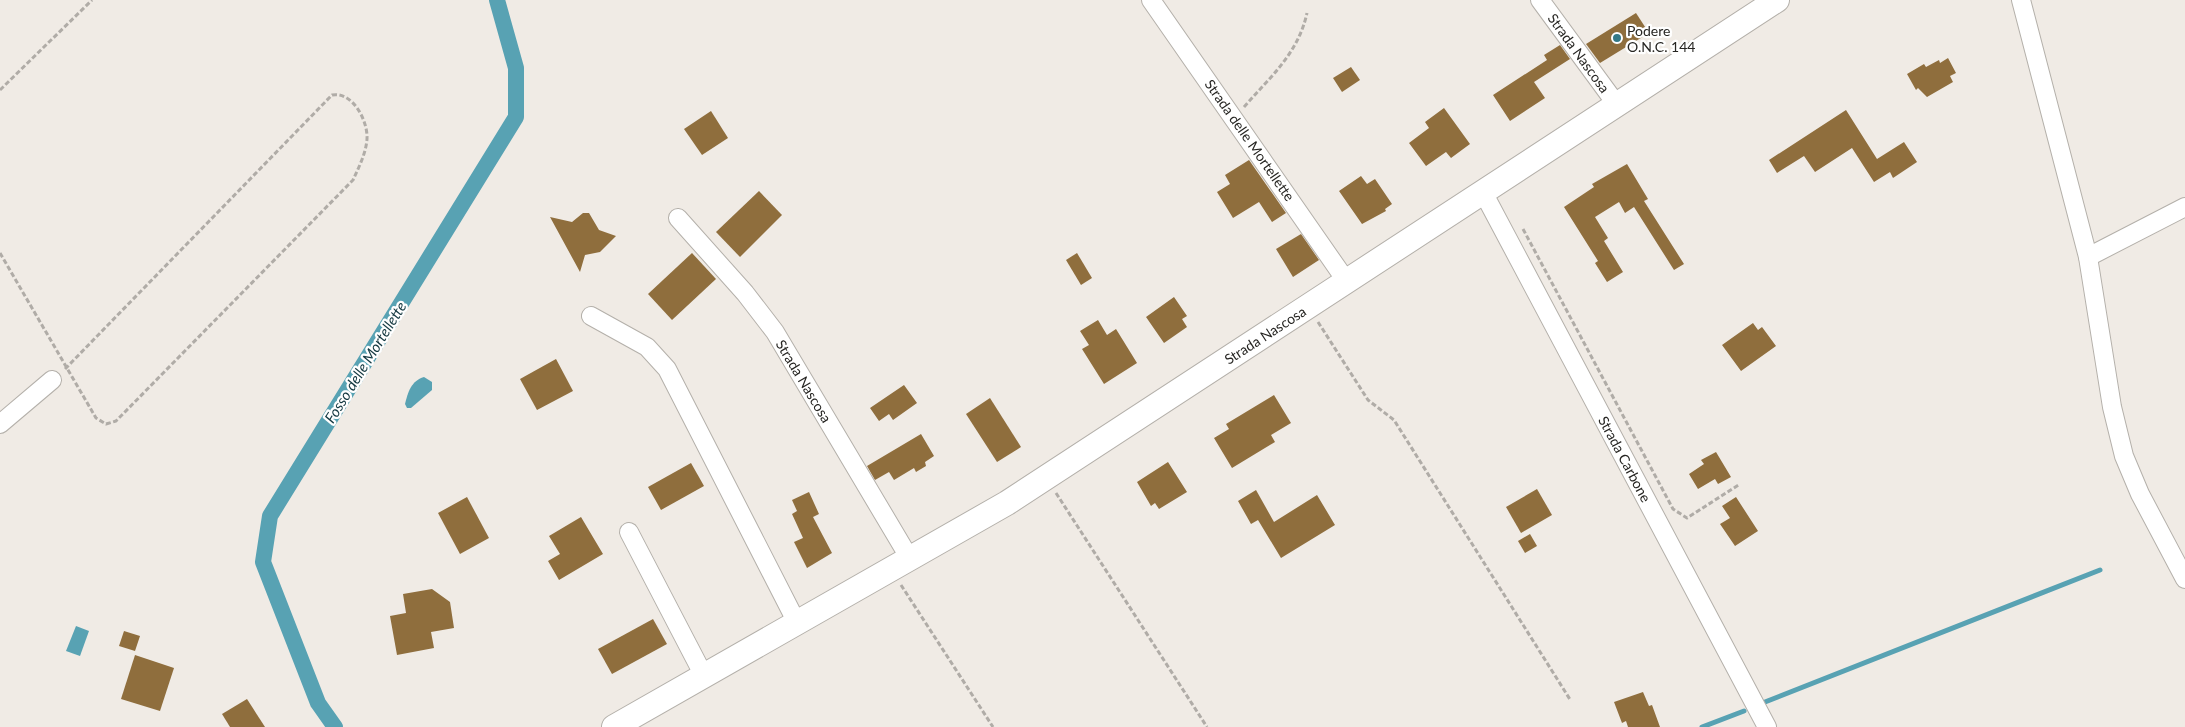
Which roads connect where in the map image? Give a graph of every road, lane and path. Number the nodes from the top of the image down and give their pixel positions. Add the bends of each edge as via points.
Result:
1 (92, 0) edge
2 (1151, 0) edge
3 (1540, 0) edge
4 (1777, 0) edge
5 (2021, 0) edge
6 (1307, 13) dead end
7 (0, 90) edge
8 (1617, 105) junction
9 (1237, 121) junction
10 (1483, 192) junction
11 (2185, 207) edge
12 (678, 218) dead end
13 (1521, 225) dead end
14 (0, 253) edge
15 (2088, 257) junction
16 (1347, 282) junction
17 (1308, 307) junction
18 (591, 316) dead end
19 (67, 367) junction
20 (52, 380) dead end
21 (0, 424) edge
22 (1046, 478) junction
23 (1740, 484) dead end
24 (629, 532) dead end
25 (900, 565) junction
26 (2185, 579) edge
27 (797, 623) junction
28 (704, 676) junction
29 (1571, 701) dead end
30 (614, 727) edge
31 (992, 727) edge
32 (1207, 727) edge
33 (1767, 727) edge

1 - 7 path
2 - 9 street, Strada delle Mortellette
3 - 8 street, Strada Nascosa
4 - 8 street, Strada Nascosa
5 - 15 street
6 - 9 path via 1299,41 1288,58 1244,106
8 - 10 street, Strada Nascosa
9 - 16 street, Strada delle Mortellette
10 - 16 street, Strada Nascosa
10 - 33 street, Strada Carbone
11 - 15 street
12 - 25 street, Strada Nascosa via 775,332
13 - 23 path via 1673,509 1686,518
14 - 19 path
15 - 26 street via 2112,407 2124,456 2140,494
16 - 17 street, Strada Nascosa
17 - 22 street, Strada Nascosa
17 - 29 path via 1368,400 1394,420
18 - 27 street via 647,347 668,369
19 - 19 path via 332,95 349,98 358,109 367,138 353,180 116,421 106,424 96,418
20 - 21 street
22 - 25 street, Strada Nascosa
22 - 32 path
24 - 28 street
25 - 27 street, Strada Nascosa
25 - 31 path
27 - 28 street, Strada Nascosa
28 - 30 street, Strada Nascosa

